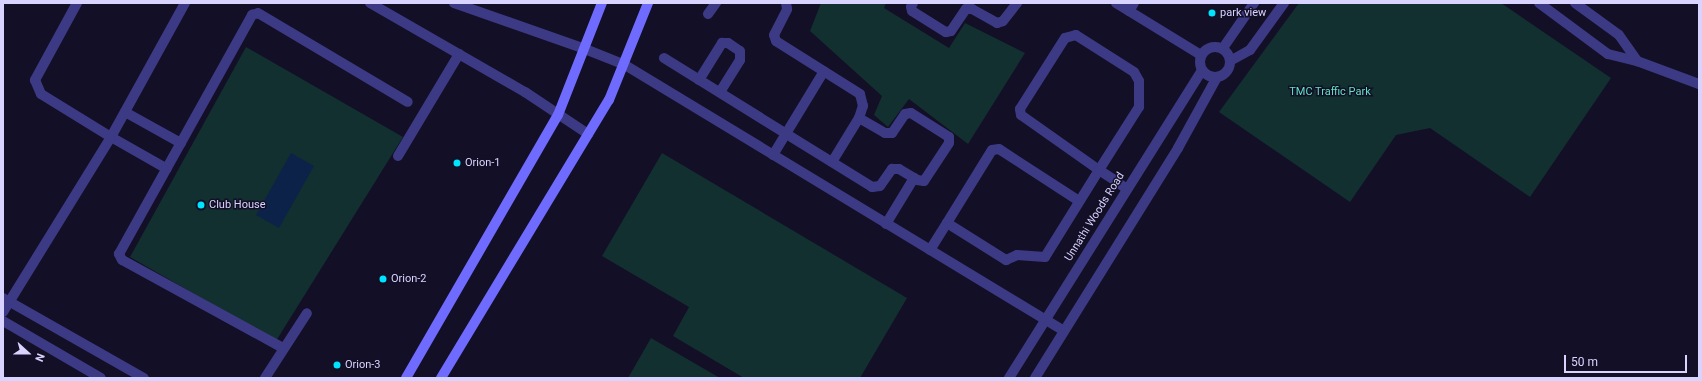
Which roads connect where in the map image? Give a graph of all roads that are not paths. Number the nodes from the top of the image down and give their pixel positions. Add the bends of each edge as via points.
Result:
1 (77, 3) edge
2 (185, 3) edge
3 (370, 3) edge
4 (454, 3) edge
5 (602, 3) edge
6 (648, 3) edge
7 (716, 3) edge
8 (786, 3) edge
9 (913, 3) edge
10 (1016, 3) edge
11 (1116, 3) edge
12 (1254, 3) edge
13 (1284, 3) edge
14 (1539, 3) edge
15 (1575, 3) edge
16 (1132, 7) edge
17 (708, 14) dead end
18 (1223, 48) junction
19 (585, 49) junction
20 (459, 54) junction
21 (1201, 55) junction
22 (664, 58) dead end
23 (1230, 61) junction
24 (1637, 61) junction
25 (624, 65) junction
26 (1202, 70) junction
27 (824, 71) junction
28 (1217, 77) junction
29 (698, 80) junction
30 (1699, 84) edge
31 (720, 92) junction
32 (408, 102) dead end
33 (125, 112) junction
34 (558, 115) junction
35 (859, 118) junction
36 (588, 134) junction
37 (787, 134) junction
38 (111, 137) junction
39 (181, 143) junction
40 (773, 155) junction
41 (398, 156) dead end
42 (832, 162) junction
43 (167, 169) junction
44 (1099, 170) junction
45 (914, 178) junction
46 (1127, 189) junction
47 (1079, 201) junction
48 (947, 223) junction
49 (886, 224) junction
50 (930, 250) junction
51 (6, 300) edge
52 (3, 312) edge
53 (307, 313) dead end
54 (1045, 319) junction
55 (3, 321) edge
56 (1064, 331) junction
57 (283, 348) junction
58 (101, 378) edge
59 (144, 378) edge
60 (265, 378) edge
61 (406, 378) edge
62 (442, 378) edge
63 (1009, 378) edge
64 (1035, 378) edge

1 - 38 street via 35,80 41,94
2 - 33 street
3 - 20 street
4 - 19 street
5 - 19 main road
6 - 25 main road
7 - 17 street
8 - 27 street via 787,9 774,35 776,40
9 - 10 street via 912,11 946,32 951,31 966,9 972,9 997,23 1003,21
11 - 16 street
12 - 18 street
13 - 23 street via 1250,50
14 - 24 street via 1608,54
15 - 24 street via 1619,36
16 - 21 street
18 - 21 street via 1208,48
18 - 23 street
19 - 25 street
19 - 34 main road
20 - 34 street
20 - 41 street
21 - 26 street
22 - 29 street
23 - 28 street via 1227,71
24 - 30 street
25 - 36 main road via 609,100
25 - 40 street
26 - 28 street via 1209,76
26 - 46 street, Unnathi Woods Road
27 - 35 street via 860,94 864,106
27 - 37 street
28 - 56 street via 1178,148
29 - 31 street
29 - 31 street via 722,42 728,43 740,51 740,60
31 - 37 street
32 - 39 street via 258,13 252,15
33 - 38 street
33 - 39 street
34 - 36 street
34 - 61 main road
35 - 42 street
35 - 45 street via 885,133 892,133 905,114 911,113 949,137 949,143 924,181
36 - 62 main road
37 - 40 street
37 - 42 street
38 - 43 street
38 - 51 street
39 - 43 street
40 - 49 street
42 - 45 street via 872,187 880,186 892,169 899,169
43 - 57 street via 120,254 122,260
44 - 44 street via 1021,115 1020,109 1065,38 1076,35 1134,72 1139,81 1139,107
44 - 46 street
44 - 47 street
45 - 49 street
46 - 54 street, Unnathi Woods Road
47 - 48 street via 1045,257 1016,255 1006,260
47 - 48 street via 999,149 992,150
48 - 50 street
49 - 50 street
50 - 54 street
51 - 52 street
51 - 59 street
53 - 57 street
54 - 56 street
54 - 63 street, Unnathi Woods Road
55 - 58 street
56 - 64 street
57 - 60 street

